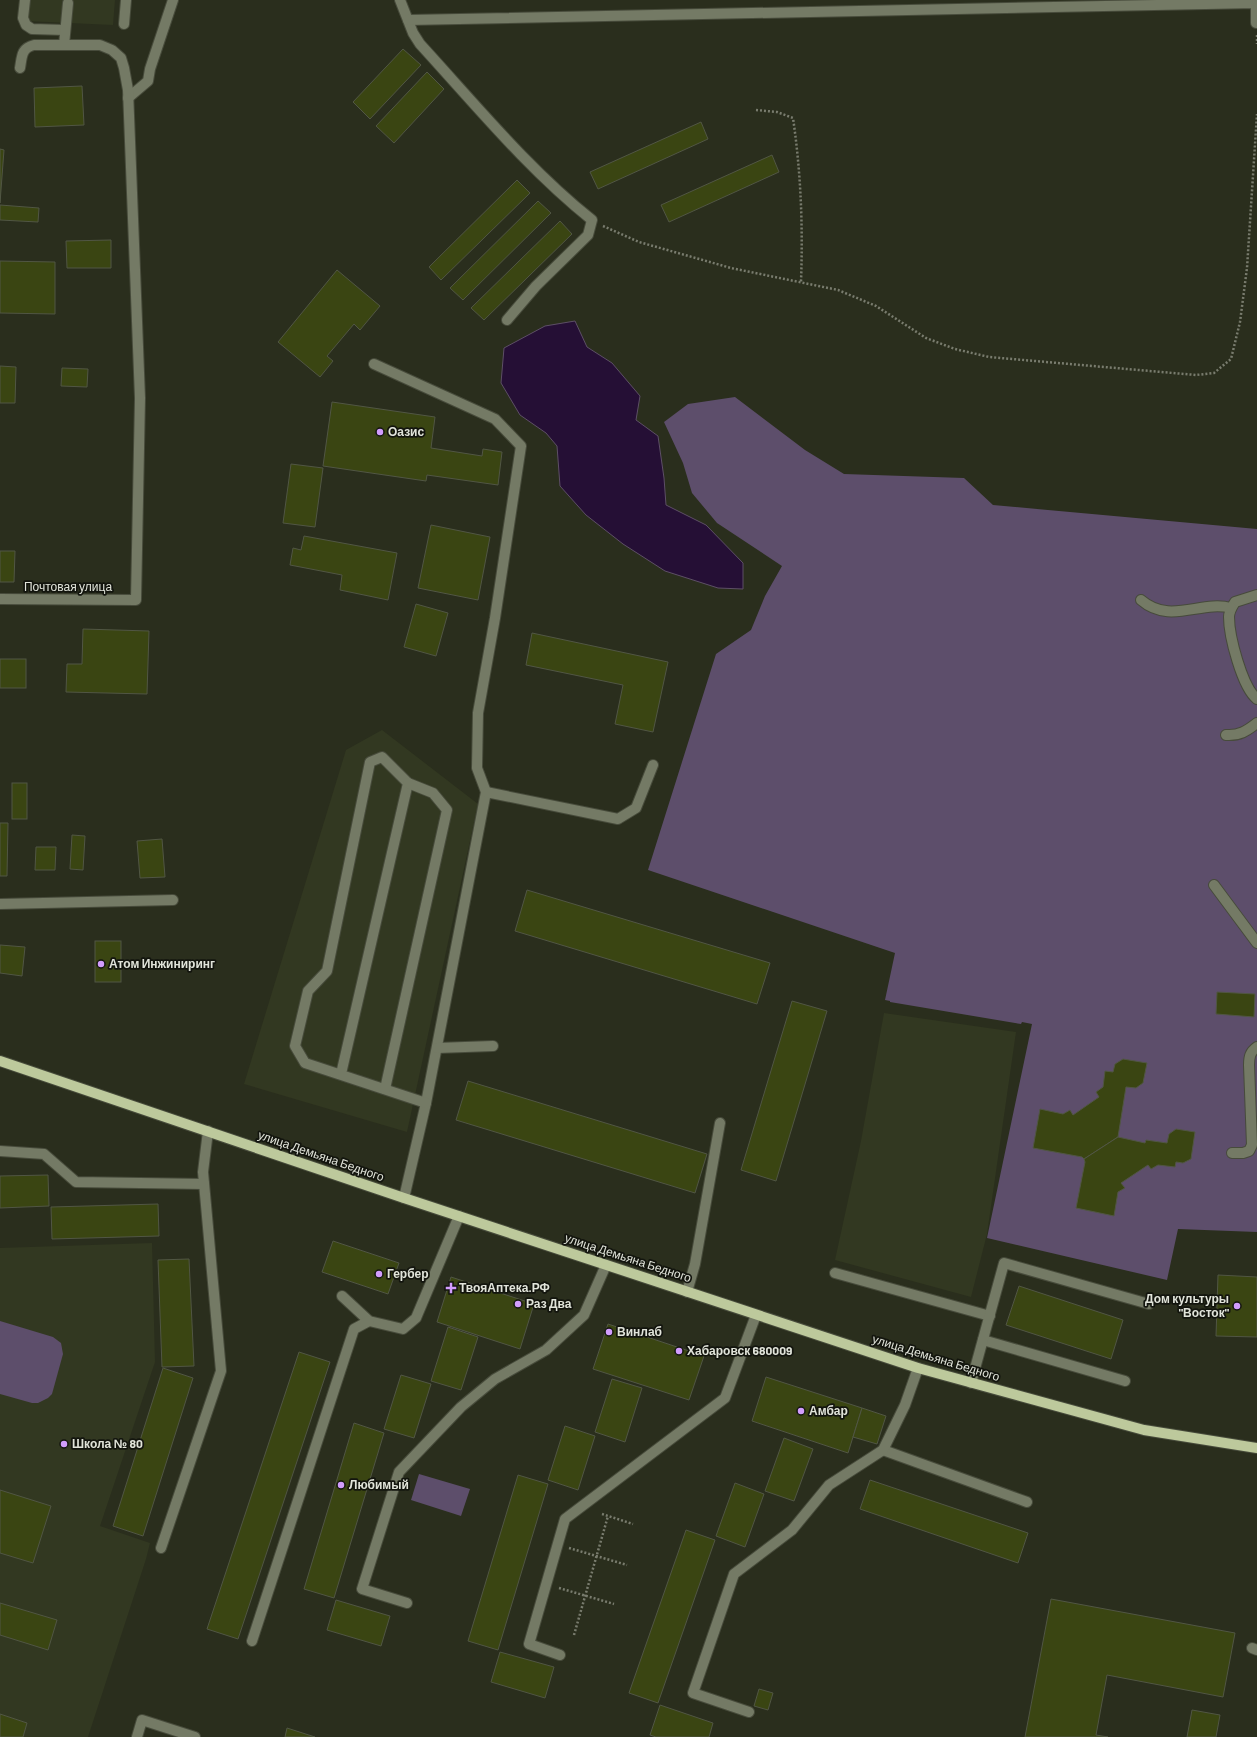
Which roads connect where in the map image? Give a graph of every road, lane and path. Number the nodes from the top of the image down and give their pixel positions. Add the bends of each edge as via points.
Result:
1 (25, 0) edge
2 (126, 0) edge
3 (173, 0) edge
4 (400, 0) edge
5 (68, 3) dead end
6 (408, 20) junction
7 (1256, 23) edge
8 (124, 24) dead end
9 (65, 30) junction
10 (64, 45) junction
11 (20, 68) dead end
12 (128, 98) junction
13 (756, 110) dead end
14 (1257, 114) edge
15 (592, 220) junction
16 (801, 282) junction
17 (507, 320) dead end
18 (374, 364) dead end
19 (1257, 595) edge
20 (0, 599) edge
21 (1141, 600) dead end
22 (1231, 608) junction
23 (1257, 699) edge
24 (1257, 723) edge
25 (1226, 735) dead end
26 (653, 764) dead end
27 (408, 783) junction
28 (486, 792) junction
29 (1214, 885) dead end
30 (173, 900) dead end
31 (0, 904) edge
32 (1257, 943) edge
33 (493, 1046) dead end
34 (1257, 1047) edge
35 (437, 1048) junction
36 (0, 1061) edge
37 (341, 1074) junction
38 (385, 1089) junction
39 (426, 1103) junction
40 (720, 1123) dead end
41 (208, 1131) junction
42 (0, 1151) edge
43 (1232, 1153) dead end
44 (204, 1184) junction
45 (404, 1198) junction
46 (459, 1216) junction
47 (606, 1265) junction
48 (835, 1273) dead end
49 (687, 1292) junction
50 (342, 1296) dead end
51 (1149, 1304) dead end
52 (756, 1315) junction
53 (990, 1316) junction
54 (369, 1321) junction
55 (983, 1340) junction
56 (918, 1368) junction
57 (1125, 1380) dead end
58 (971, 1383) junction
59 (1257, 1448) edge
60 (883, 1450) junction
61 (1027, 1502) dead end
62 (602, 1514) dead end
63 (608, 1516) junction
64 (633, 1524) dead end
65 (161, 1548) dead end
66 (569, 1548) dead end
67 (597, 1556) junction
68 (627, 1565) dead end
69 (556, 1588) dead end
70 (585, 1596) junction
71 (408, 1604) dead end
72 (614, 1604) dead end
73 (574, 1635) dead end
74 (252, 1641) dead end
75 (560, 1655) dead end
76 (748, 1712) dead end
77 (137, 1737) edge
78 (195, 1737) edge

1 - 9 street via 23,18 26,26 32,29
2 - 8 street
3 - 12 street via 148,81
4 - 6 street
5 - 9 street
6 - 7 street via 1256,3
6 - 15 street via 420,44 514,147 567,200
9 - 10 street
10 - 11 street via 28,47 22,52
10 - 12 street via 100,46 112,50 121,58
12 - 20 street, Почтовая улица via 140,398 136,600
13 - 16 path via 777,112 793,118 799,156 803,243
14 - 16 path via 1248,268 1240,322 1231,359 1214,373 1196,375 990,357 955,349 926,338 876,306 838,290
15 - 16 path via 639,242 731,268
15 - 17 street via 588,235 536,286
18 - 28 street via 496,419 521,446 478,713 477,768
19 - 22 street via 1235,602
21 - 22 street via 1154,610 1179,611 1224,606
22 - 23 street via 1228,615 1234,650 1246,684
24 - 25 street via 1245,732
26 - 28 street via 636,808 618,819
27 - 37 street
27 - 37 street via 382,757 370,762 327,971 308,991 295,1046 305,1063
27 - 38 street via 434,793 447,810
28 - 35 street
29 - 32 street
30 - 31 street
33 - 35 street
34 - 43 street via 1250,1056 1252,1145 1249,1151
35 - 39 street
36 - 41 main road, улица Демьяна Бедного
37 - 38 street
38 - 39 street
39 - 45 street
40 - 49 street via 695,1264
41 - 44 street
41 - 45 main road, улица Демьяна Бедного
42 - 44 street via 44,1154 76,1182
44 - 65 street via 220,1371
45 - 46 main road, улица Демьяна Бедного
46 - 47 main road, улица Демьяна Бедного
46 - 54 street via 416,1318 403,1329
47 - 49 main road, улица Демьяна Бедного
47 - 71 street via 584,1315 546,1350 495,1379 461,1406 399,1472 362,1589
48 - 53 street
49 - 52 main road, улица Демьяна Бедного
50 - 54 street
51 - 53 street via 1004,1263
52 - 56 main road, улица Демьяна Бедного
52 - 75 street via 725,1398 565,1519 529,1644
53 - 55 street
54 - 74 street via 354,1329
55 - 57 street
55 - 58 street
56 - 58 main road, улица Демьяна Бедного
56 - 60 street via 905,1405
58 - 59 main road, улица Демьяна Бедного via 1144,1430
60 - 61 street
60 - 76 street via 829,1485 792,1530 734,1574 693,1693
62 - 63 path
63 - 64 path
63 - 67 path
66 - 67 path
67 - 68 path
67 - 70 path
69 - 70 path
70 - 72 path
70 - 73 path
77 - 78 street via 142,1720

